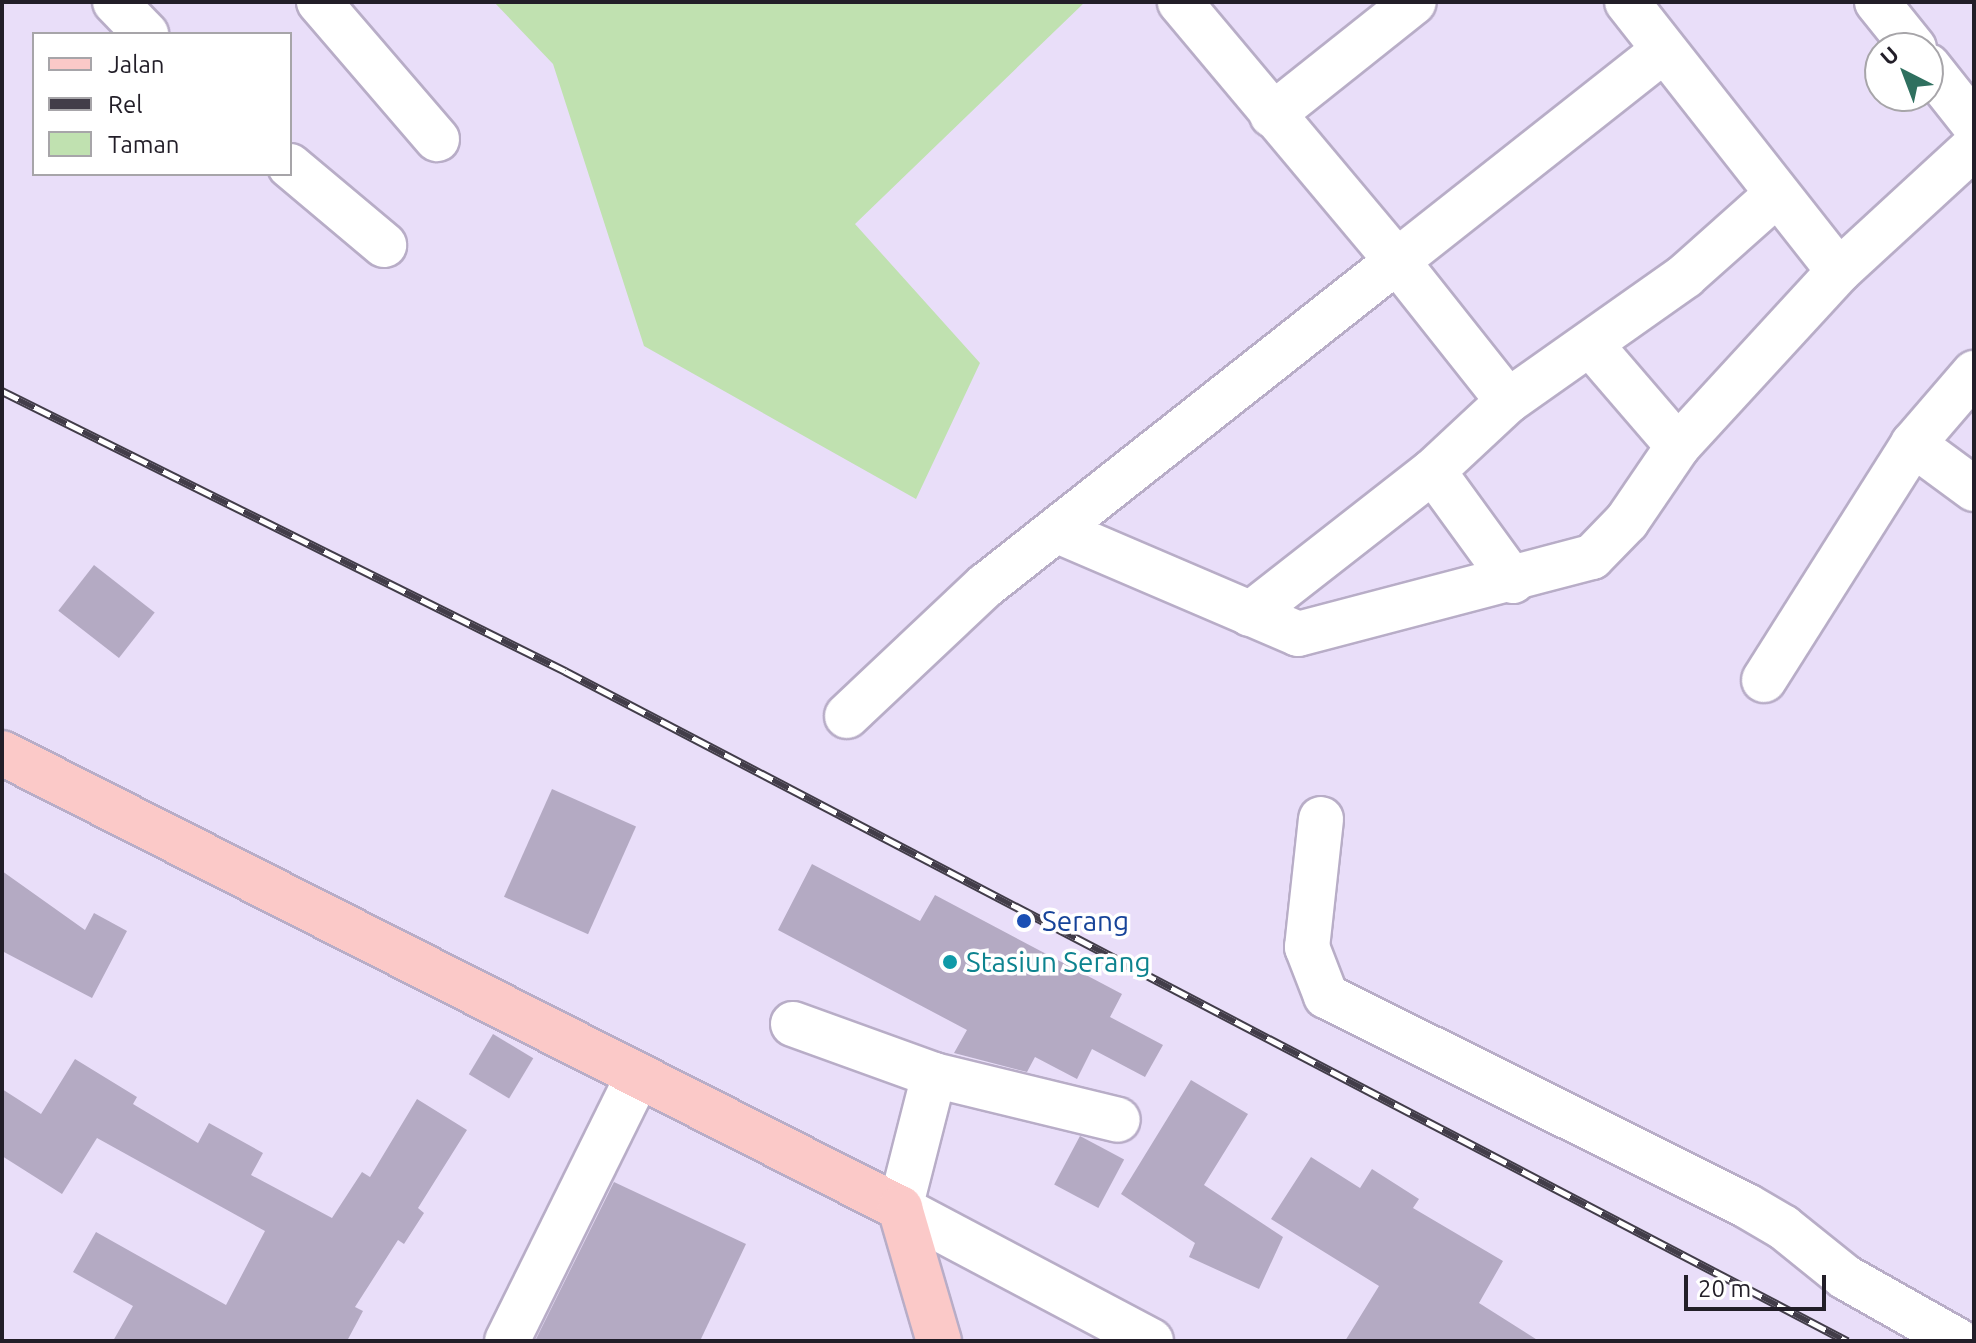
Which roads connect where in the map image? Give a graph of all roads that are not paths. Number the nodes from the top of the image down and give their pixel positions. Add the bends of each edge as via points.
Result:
1 (115, 2) edge
2 (319, 2) edge
3 (1180, 2) edge
4 (1414, 2) edge
5 (1627, 2) edge
6 (1877, 2) edge
7 (144, 32) edge
8 (1901, 32) edge
9 (1664, 50) junction
10 (1944, 86) edge
11 (1272, 115) junction
12 (1974, 124) edge
13 (437, 139) dead end
14 (1974, 147) edge
15 (292, 168) edge
16 (1776, 195) junction
17 (384, 245) dead end
18 (1397, 261) junction
19 (1839, 271) junction
20 (1591, 345) junction
21 (1974, 373) edge
22 (1508, 401) junction
23 (1913, 444) junction
24 (1678, 446) junction
25 (1433, 471) junction
26 (1974, 489) edge
27 (1058, 531) junction
28 (1513, 581) junction
29 (1250, 614) junction
30 (1764, 680) dead end
31 (847, 716) dead end
32 (2, 753) edge
33 (1321, 819) dead end
34 (793, 1024) dead end
35 (934, 1075) junction
36 (638, 1076) junction
37 (1118, 1120) dead end
38 (900, 1208) junction
39 (507, 1341) edge
40 (939, 1341) edge
41 (1151, 1341) edge
42 (1958, 1341) edge

1 - 7 street
2 - 13 street
3 - 11 street
4 - 11 street
5 - 9 street
6 - 8 street
9 - 16 street
9 - 18 street
10 - 12 street
11 - 18 street
14 - 19 street
15 - 17 street
16 - 19 street
16 - 20 street via 1685,276
18 - 22 street
18 - 27 street
19 - 24 street
20 - 22 street
20 - 24 street
21 - 23 street
22 - 25 street
23 - 26 street
23 - 30 street
24 - 28 street via 1627,521 1592,557
25 - 28 street
25 - 29 street
27 - 29 street
27 - 31 street via 985,586
28 - 29 street via 1298,634
32 - 36 main road
33 - 42 street via 1307,947 1326,996 1747,1206 1783,1227 1845,1277
34 - 35 street
35 - 37 street
35 - 38 street
36 - 38 main road
36 - 39 street
38 - 40 main road
38 - 41 street

